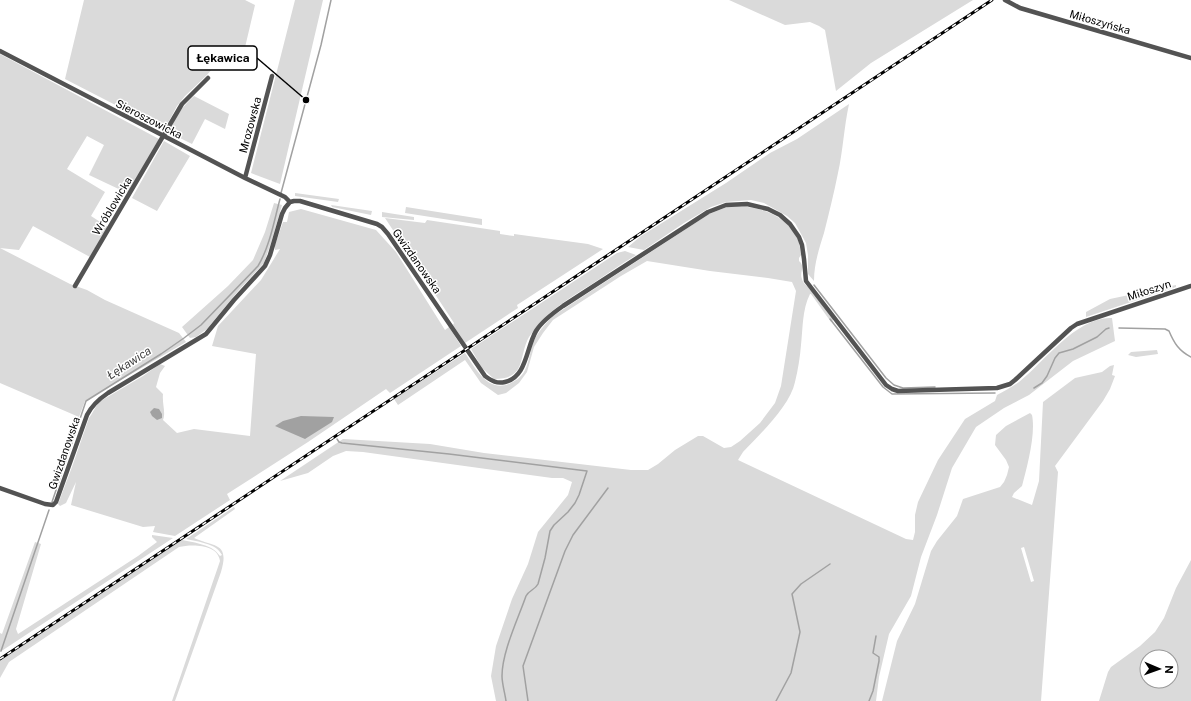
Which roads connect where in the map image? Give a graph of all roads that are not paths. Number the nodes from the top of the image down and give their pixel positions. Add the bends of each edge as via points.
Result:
1 (1005, 0) edge
2 (0, 51) edge
3 (1191, 58) edge
4 (272, 76) dead end
5 (208, 78) dead end
6 (164, 136) junction
7 (245, 178) junction
8 (290, 202) junction
9 (806, 281) joint
10 (75, 286) dead end
11 (1191, 286) edge
12 (0, 488) edge

1 - 3 street, Miłoszyńska via 1020,8
2 - 6 street, Sieroszowicka
4 - 7 street, Mrozowska
5 - 6 street, Wróblowicka via 182,104
6 - 7 street, Sieroszowicka
6 - 10 street, Wróblowicka
7 - 8 street, Sieroszowicka
8 - 9 street, Gwizdanowska via 300,201 382,227 485,376 500,383 514,379 520,373 536,332 552,314 716,208 747,204 780,215 799,237
8 - 12 street, Gwizdanowska via 282,214 265,266 206,334 100,399 90,409 53,505
9 - 11 street, Miłoszyn via 886,385 902,392 1005,387 1081,322

